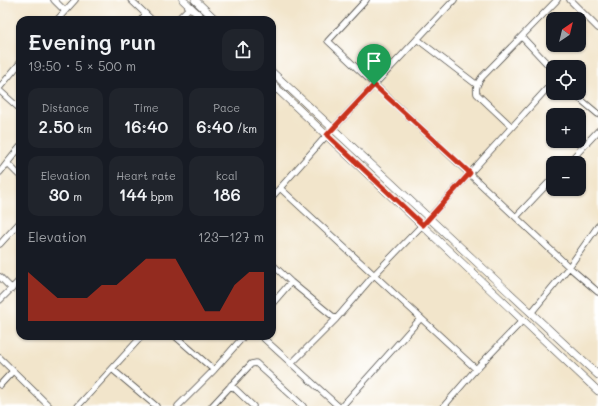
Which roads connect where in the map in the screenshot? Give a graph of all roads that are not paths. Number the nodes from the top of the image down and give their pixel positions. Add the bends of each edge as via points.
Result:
1 (54, 0) edge
2 (75, 0) edge
3 (131, 0) edge
4 (183, 0) edge
5 (195, 0) edge
6 (366, 0) edge
7 (454, 0) edge
8 (557, 0) edge
9 (570, 0) edge
10 (190, 7) junction
11 (65, 10) junction
12 (146, 14) edge
13 (60, 16) edge
14 (181, 16) edge
15 (200, 16) edge
16 (212, 16) edge
17 (598, 28) edge
18 (522, 37) junction
19 (417, 39) junction
20 (546, 63) edge
21 (16, 68) edge
22 (276, 76) edge
23 (374, 85) junction
24 (477, 85) junction
25 (0, 87) edge
26 (0, 90) edge
27 (276, 90) edge
28 (546, 90) edge
29 (581, 100) edge
30 (16, 105) edge
31 (598, 114) edge
32 (512, 127) junction
33 (333, 128) junction
34 (598, 131) edge
35 (327, 135) junction
36 (16, 152) edge
37 (575, 156) edge
38 (7, 164) junction
39 (0, 172) edge
40 (16, 172) edge
41 (470, 173) junction
42 (546, 185) edge
43 (280, 188) junction
44 (276, 192) edge
45 (516, 217) junction
46 (429, 218) junction
47 (423, 225) junction
48 (16, 226) edge
49 (598, 226) edge
50 (0, 244) edge
51 (569, 267) junction
52 (276, 268) edge
53 (374, 275) junction
54 (0, 277) edge
55 (291, 282) junction
56 (16, 284) edge
57 (12, 289) junction
58 (598, 292) edge
59 (276, 299) edge
60 (0, 300) edge
61 (531, 313) junction
62 (421, 318) junction
63 (336, 319) junction
64 (523, 320) junction
65 (138, 340) edge
66 (180, 340) edge
67 (240, 340) edge
68 (265, 340) edge
69 (0, 358) edge
70 (291, 364) junction
71 (112, 369) junction
72 (476, 369) junction
73 (214, 370) junction
74 (13, 371) junction
75 (598, 375) edge
76 (0, 385) edge
77 (231, 386) junction
78 (598, 391) edge
79 (214, 404) edge
80 (49, 406) edge
81 (78, 406) edge
82 (156, 406) edge
83 (178, 406) edge
84 (221, 406) edge
85 (253, 406) edge
86 (303, 406) edge
87 (338, 406) edge
88 (342, 406) edge
89 (444, 406) edge

1 - 11 street
2 - 11 street
3 - 12 street
4 - 10 main road
5 - 16 main road
6 - 23 street via 328,41
7 - 19 street
8 - 18 street
9 - 17 street
10 - 14 street
10 - 15 main road
11 - 13 street
18 - 20 street
18 - 24 street
19 - 23 street
19 - 24 street
21 - 25 street
22 - 33 main road
23 - 33 street
23 - 41 street
24 - 32 street via 477,94
26 - 30 street
27 - 35 main road
28 - 32 street
29 - 31 street
32 - 41 street
33 - 35 street
33 - 46 main road
34 - 37 street
35 - 43 street
35 - 47 main road
36 - 38 street
38 - 39 street
38 - 40 street
41 - 45 street
41 - 46 street
42 - 45 street
43 - 44 street
43 - 53 street
45 - 51 street
46 - 47 street
46 - 61 main road
47 - 53 street
47 - 64 main road
48 - 50 street
49 - 51 street
51 - 58 street
51 - 61 street
52 - 55 street
53 - 62 street
53 - 63 street
54 - 57 street
55 - 59 street
55 - 63 street
56 - 57 street
57 - 60 street
61 - 75 main road
62 - 72 street
62 - 88 street
63 - 70 street
64 - 72 street
64 - 78 main road
65 - 71 street
66 - 73 street
67 - 73 street
68 - 70 street
69 - 74 street
70 - 87 street
71 - 81 street
71 - 82 street
72 - 89 street
73 - 83 street
74 - 76 street
74 - 80 street
77 - 79 street
77 - 85 street
77 - 86 street via 251,364 256,363
79 - 84 street

